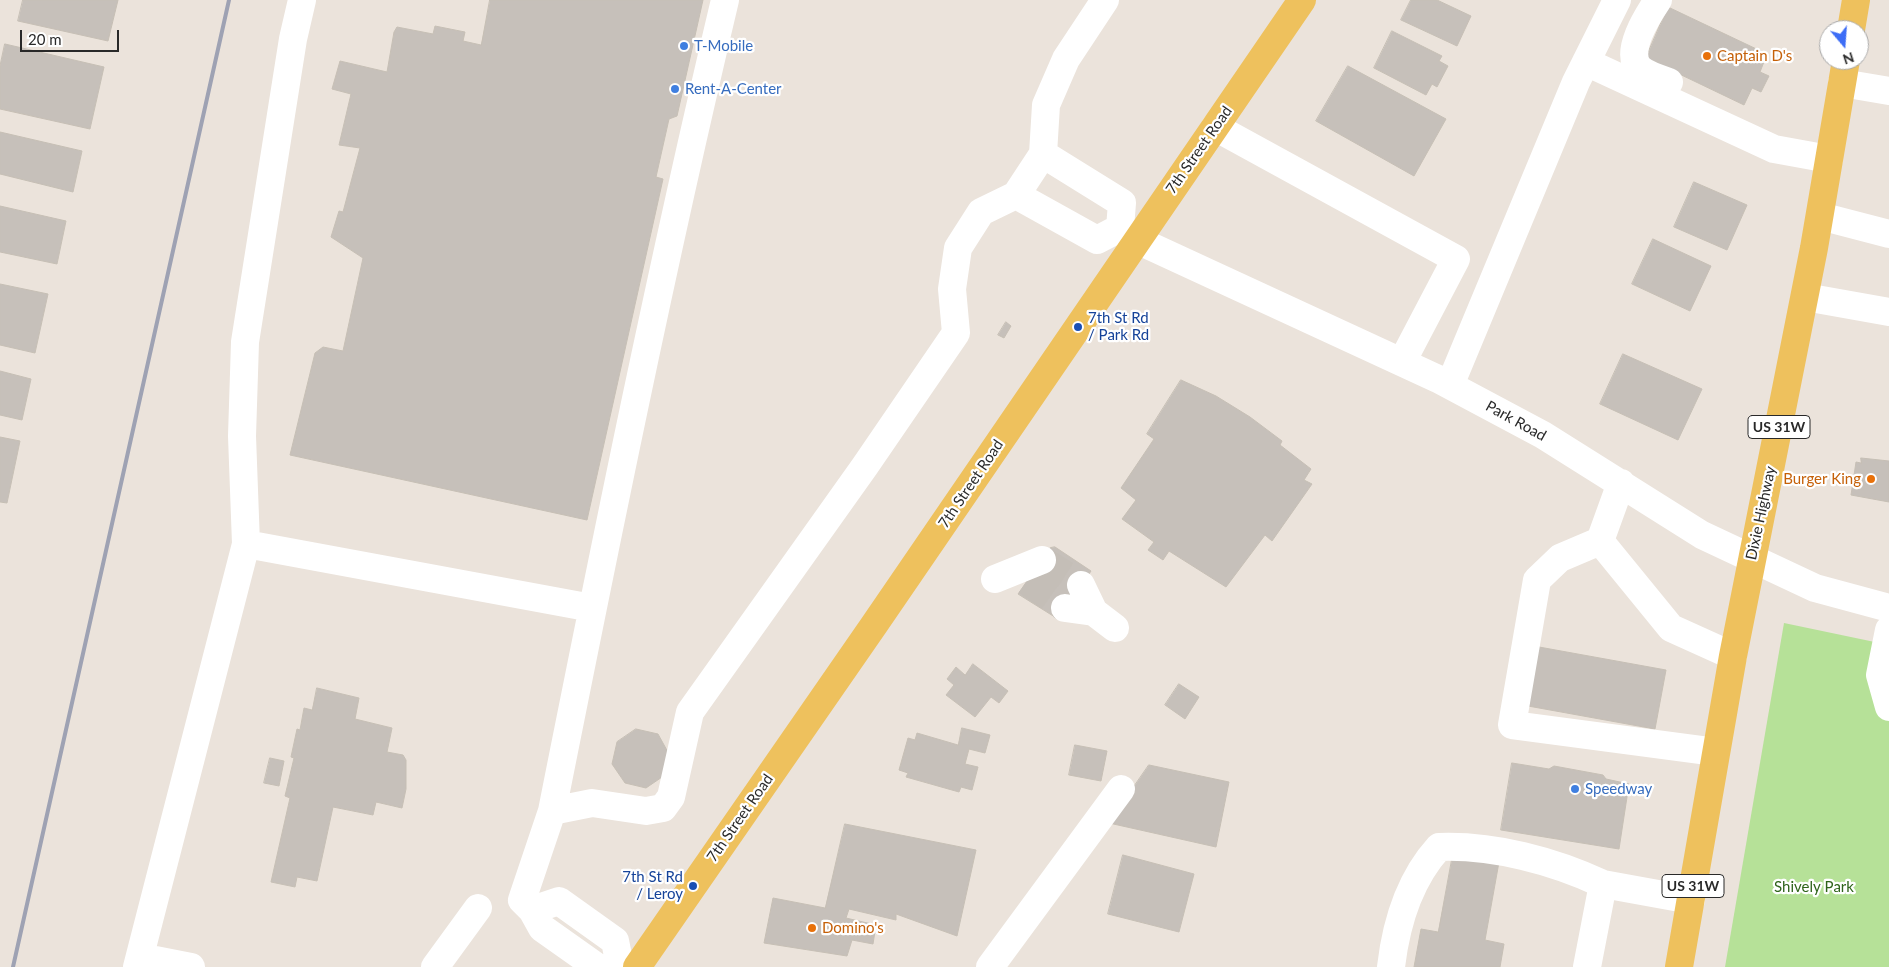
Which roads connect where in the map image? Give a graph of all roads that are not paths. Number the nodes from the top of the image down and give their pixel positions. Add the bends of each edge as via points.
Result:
1 (302, 0) edge
2 (725, 0) edge
3 (1105, 0) edge
4 (1302, 0) edge
5 (1618, 0) edge
6 (1658, 0) edge
7 (1856, 0) edge
8 (1853, 20) edge
9 (1586, 62) junction
10 (1844, 72) edge
11 (1889, 92) edge
12 (1215, 127) junction
13 (1733, 130) junction
14 (1043, 154) junction
15 (1829, 158) junction
16 (1016, 195) junction
17 (1820, 216) junction
18 (1128, 234) junction
19 (1889, 234) edge
20 (1805, 297) junction
21 (1889, 312) edge
22 (1402, 362) junction
23 (1450, 385) junction
24 (1621, 483) junction
25 (1600, 541) junction
26 (246, 544) junction
27 (1752, 557) junction
28 (1034, 570) dead end
29 (995, 579) dead end
30 (1081, 585) tunnel mouth
31 (592, 608) junction
32 (1065, 608) tunnel mouth
33 (1889, 608) edge
34 (1889, 630) edge
35 (1732, 656) junction
36 (1889, 707) edge
37 (1716, 752) junction
38 (1121, 789) dead end
39 (552, 811) junction
40 (1603, 884) junction
41 (1691, 900) junction
42 (478, 908) dead end
43 (139, 962) edge
44 (621, 965) edge
45 (191, 967) edge
46 (436, 967) edge
47 (990, 967) edge
48 (1391, 967) edge
49 (1587, 967) edge
50 (1679, 967) edge

1 - 26 street via 293,38 245,342 242,436
2 - 31 street via 672,228
3 - 14 street via 1066,59 1046,105
4 - 12 main road, 7th Street Road
5 - 9 street
6 - 13 street via 1646,17 1634,48 1634,60 1640,69 1708,101
7 - 8 main road
9 - 13 street
9 - 23 street
10 - 11 street
10 - 15 main road, Dixie Highway / US 31W
12 - 18 main road, 7th Street Road
12 - 22 street via 1456,258
13 - 15 street via 1774,149
14 - 16 street
14 - 18 street via 1122,203
15 - 17 main road, Dixie Highway / US 31W
16 - 18 street via 1097,240
16 - 39 street via 981,212 958,248 952,289 956,333 690,712 670,797 663,808 646,811 592,803
17 - 19 street
17 - 20 main road, Dixie Highway / US 31W
18 - 22 street, Park Road
18 - 44 main road, 7th Street Road via 874,626
20 - 21 street
20 - 27 main road, Dixie Highway / US 31W
22 - 23 street, Park Road
23 - 24 street, Park Road via 1544,435
24 - 25 street
24 - 27 street, Park Road via 1702,535
25 - 35 street via 1671,628
25 - 37 street via 1560,558 1537,580 1512,725
26 - 31 street
26 - 43 street
27 - 33 street, Park Road via 1815,588
27 - 35 main road, Dixie Highway / US 31W
28 - 29 street
30 - 32 street via 1105,620
31 - 39 street
34 - 36 street via 1880,675
35 - 37 main road, Dixie Highway / US 31W
37 - 41 main road, Dixie Highway / US 31W
38 - 47 street
39 - 44 street via 522,900 532,910 559,901 615,941
40 - 41 street
40 - 48 street via 1570,868 1469,848 1439,847 1424,864 1411,890 1394,937
40 - 49 street
41 - 50 main road, Dixie Highway / US 31W
42 - 46 street
43 - 45 street

